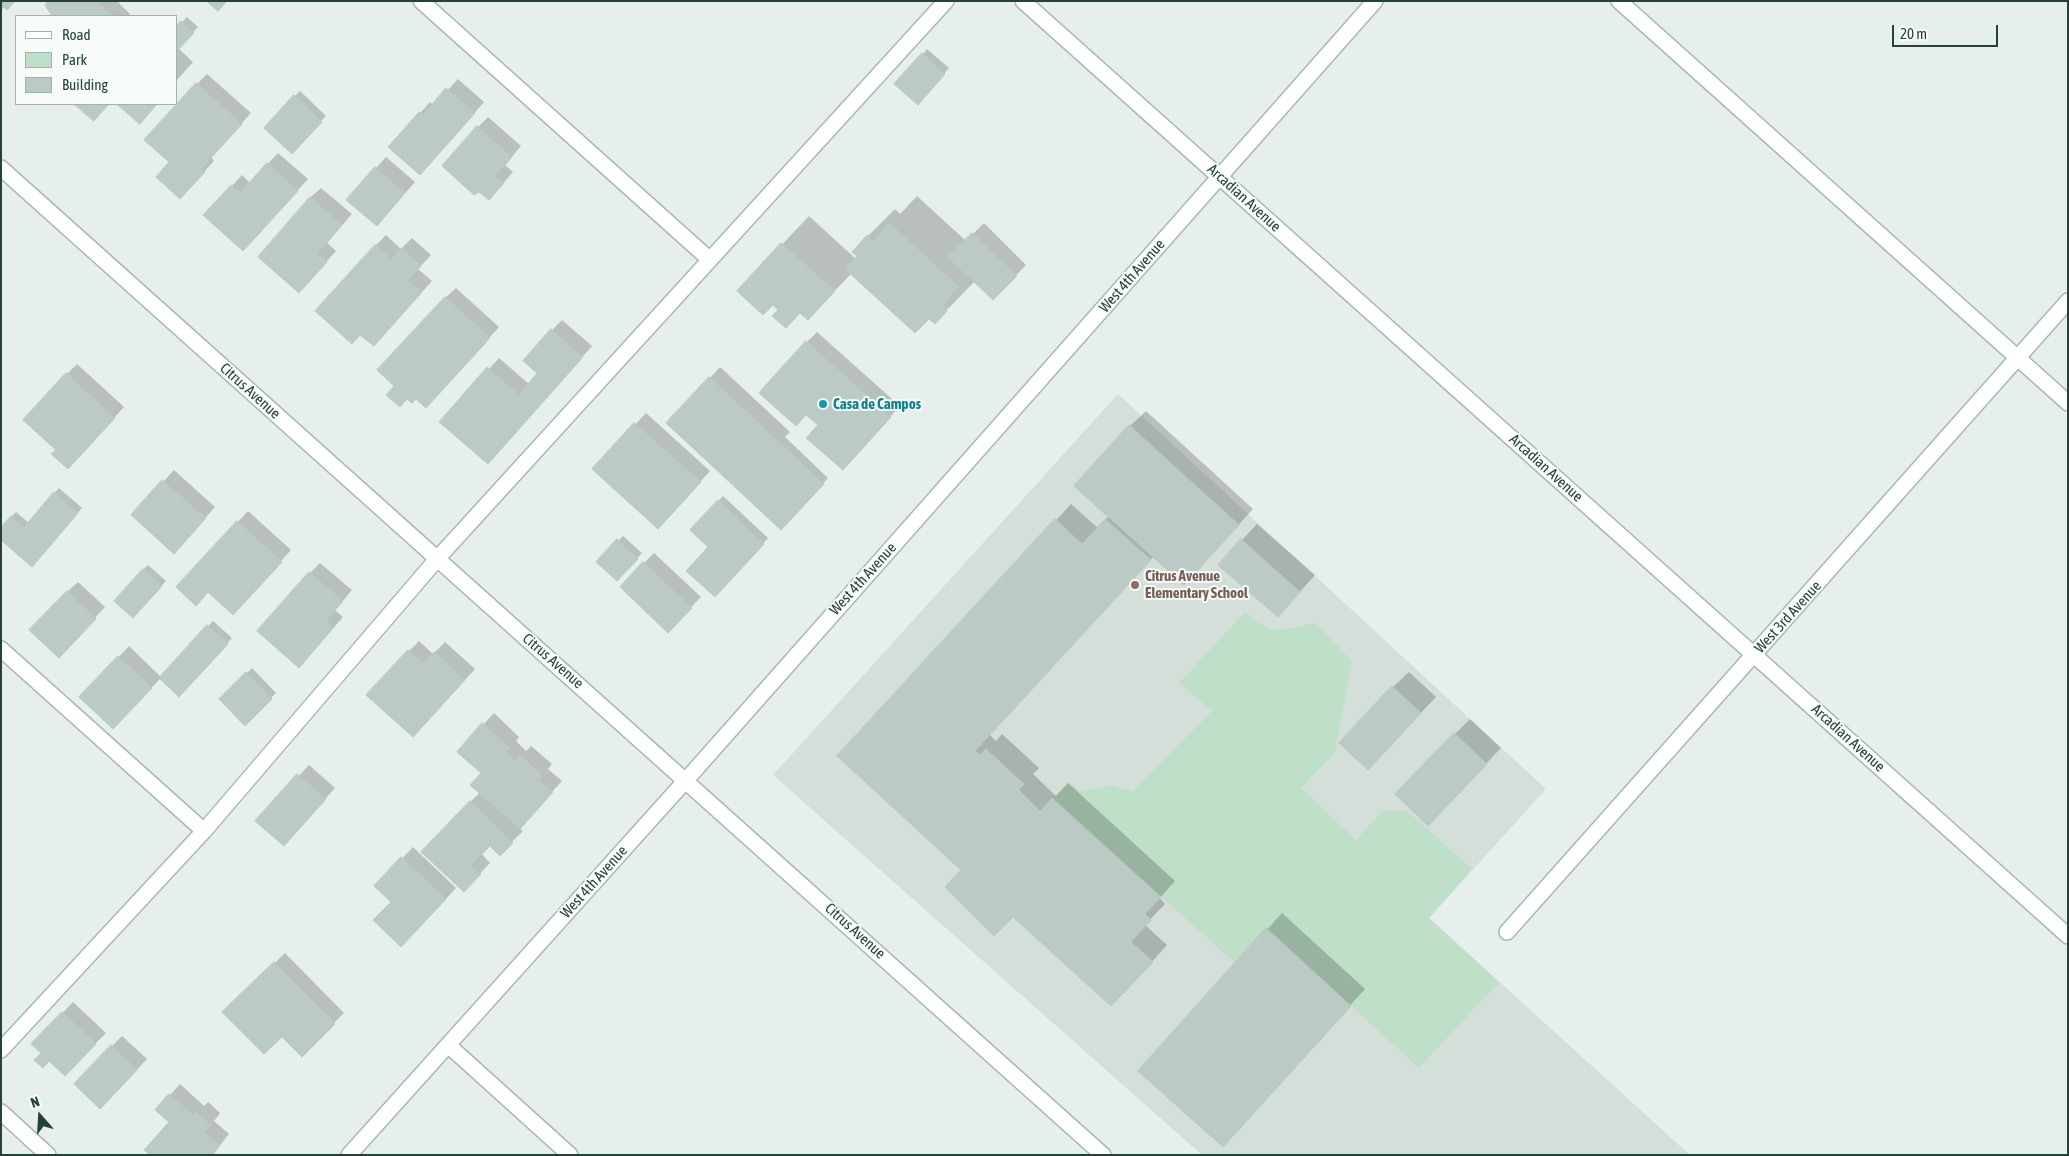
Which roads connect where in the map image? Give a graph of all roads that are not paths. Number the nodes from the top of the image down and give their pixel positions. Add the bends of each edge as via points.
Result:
1 (421, 1) edge
2 (946, 1) edge
3 (1024, 1) edge
4 (1375, 1) edge
5 (1619, 1) edge
6 (1, 168) edge
7 (1220, 176) junction
8 (709, 259) junction
9 (2068, 301) edge
10 (2017, 358) junction
11 (2068, 403) edge
12 (438, 559) junction
13 (1, 649) edge
14 (1755, 654) junction
15 (686, 779) junction
16 (204, 831) junction
17 (1507, 932) dead end
18 (2068, 936) edge
19 (448, 1045) junction
20 (1, 1050) edge
21 (1, 1112) edge
22 (48, 1155) edge
23 (349, 1155) edge
24 (570, 1155) edge
25 (1103, 1155) edge

1 - 8 street
2 - 8 street
3 - 7 street, Arcadian Avenue
4 - 7 street, West 4th Avenue
5 - 10 street
6 - 12 street, Citrus Avenue
7 - 14 street, Arcadian Avenue
7 - 15 street, West 4th Avenue
8 - 12 street
9 - 10 street, West 3rd Avenue
10 - 11 street
10 - 14 street, West 3rd Avenue
12 - 15 street, Citrus Avenue
12 - 16 street
13 - 16 street
14 - 17 street, West 3rd Avenue
14 - 18 street, Arcadian Avenue
15 - 19 street, West 4th Avenue
15 - 25 street, Citrus Avenue
16 - 20 street
19 - 23 street, West 4th Avenue
19 - 24 street
21 - 22 street

